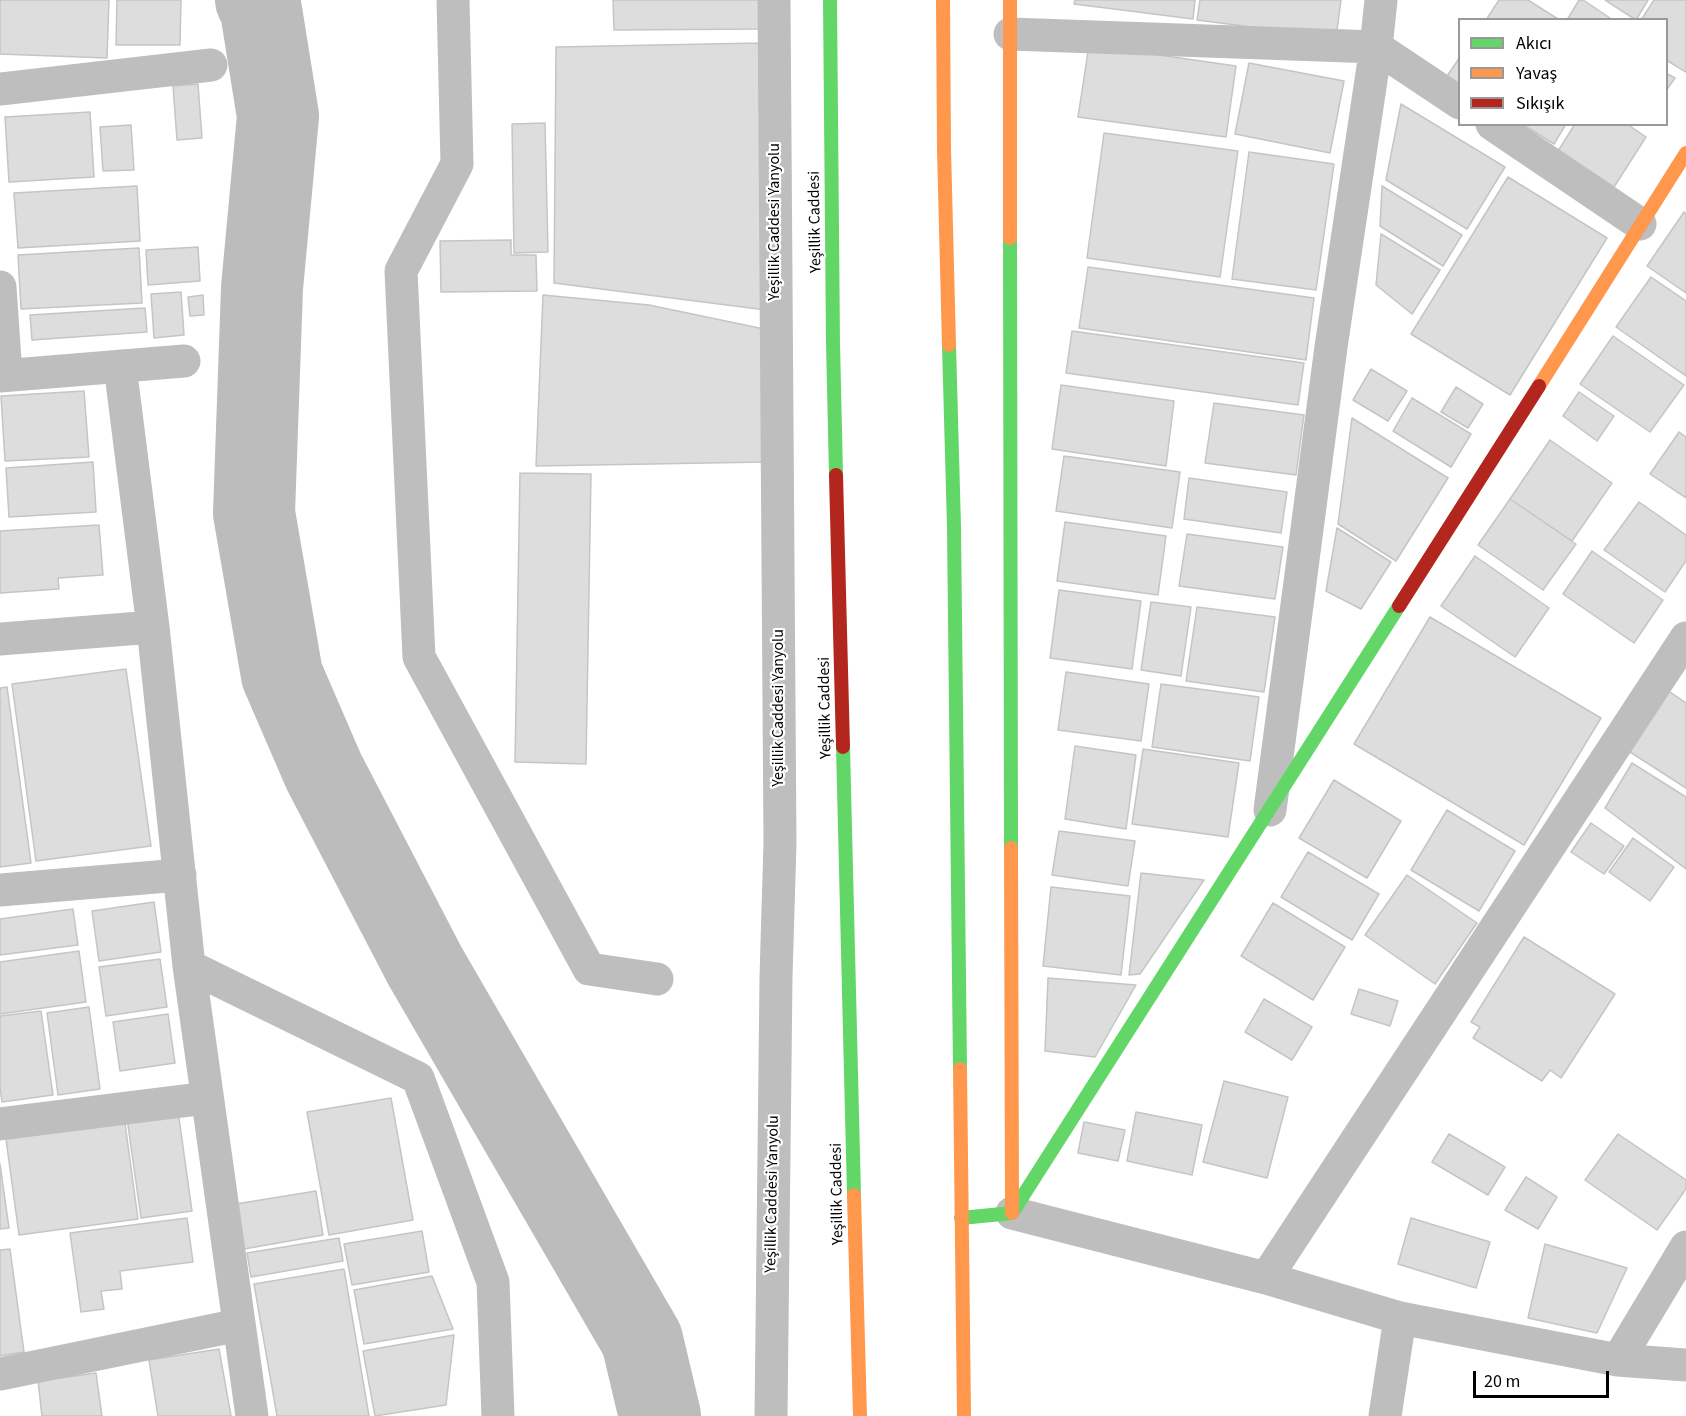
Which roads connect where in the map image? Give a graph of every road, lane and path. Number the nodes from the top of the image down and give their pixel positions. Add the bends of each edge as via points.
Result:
1 (453, 0) edge
2 (774, 0) edge
3 (830, 0) edge
4 (943, 0) edge
5 (1010, 0) edge
6 (1381, 0) edge
7 (1010, 34) junction
8 (1376, 47) junction
9 (211, 65) dead end
10 (0, 90) edge
11 (1458, 102) edge
12 (1495, 126) edge
13 (1682, 168) edge
14 (1640, 224) junction
15 (0, 287) edge
16 (184, 361) dead end
17 (120, 366) junction
18 (3, 376) edge
19 (153, 627) junction
20 (1686, 638) edge
21 (0, 639) edge
22 (1270, 810) junction
23 (180, 875) junction
24 (0, 890) edge
25 (189, 966) junction
26 (657, 979) dead end
27 (207, 1098) junction
28 (0, 1124) edge
29 (1012, 1213) junction
30 (961, 1218) junction
31 (1686, 1247) edge
32 (1266, 1278) junction
33 (1400, 1318) junction
34 (239, 1325) junction
35 (1618, 1360) junction
36 (1686, 1365) edge
37 (0, 1374) edge
38 (252, 1416) edge
39 (498, 1416) edge
40 (771, 1416) edge
41 (860, 1416) edge
42 (964, 1416) edge
43 (1385, 1416) edge

1 - 26 street via 457,164 401,272 419,657 589,969
2 - 40 street, Yeşillik Caddesi Yanyolu via 780,843
3 - 41 main road, Yeşillik Caddesi via 833,343
4 - 30 main road via 954,527
5 - 7 main road
6 - 8 street
7 - 8 street
7 - 29 main road
8 - 11 street
8 - 22 street via 1331,347
9 - 10 street
12 - 14 street
13 - 14 main road
14 - 22 main road
15 - 18 street
16 - 17 street
17 - 18 street
17 - 19 street
19 - 21 street
19 - 23 street
20 - 32 street
22 - 29 main road
23 - 24 street
23 - 25 street
25 - 27 street
25 - 39 street via 418,1077 493,1282
27 - 28 street
27 - 34 street
29 - 30 main road
29 - 32 street
30 - 42 main road
31 - 35 street
32 - 33 street
33 - 35 street
33 - 43 street
34 - 37 street
34 - 38 street
35 - 36 street

